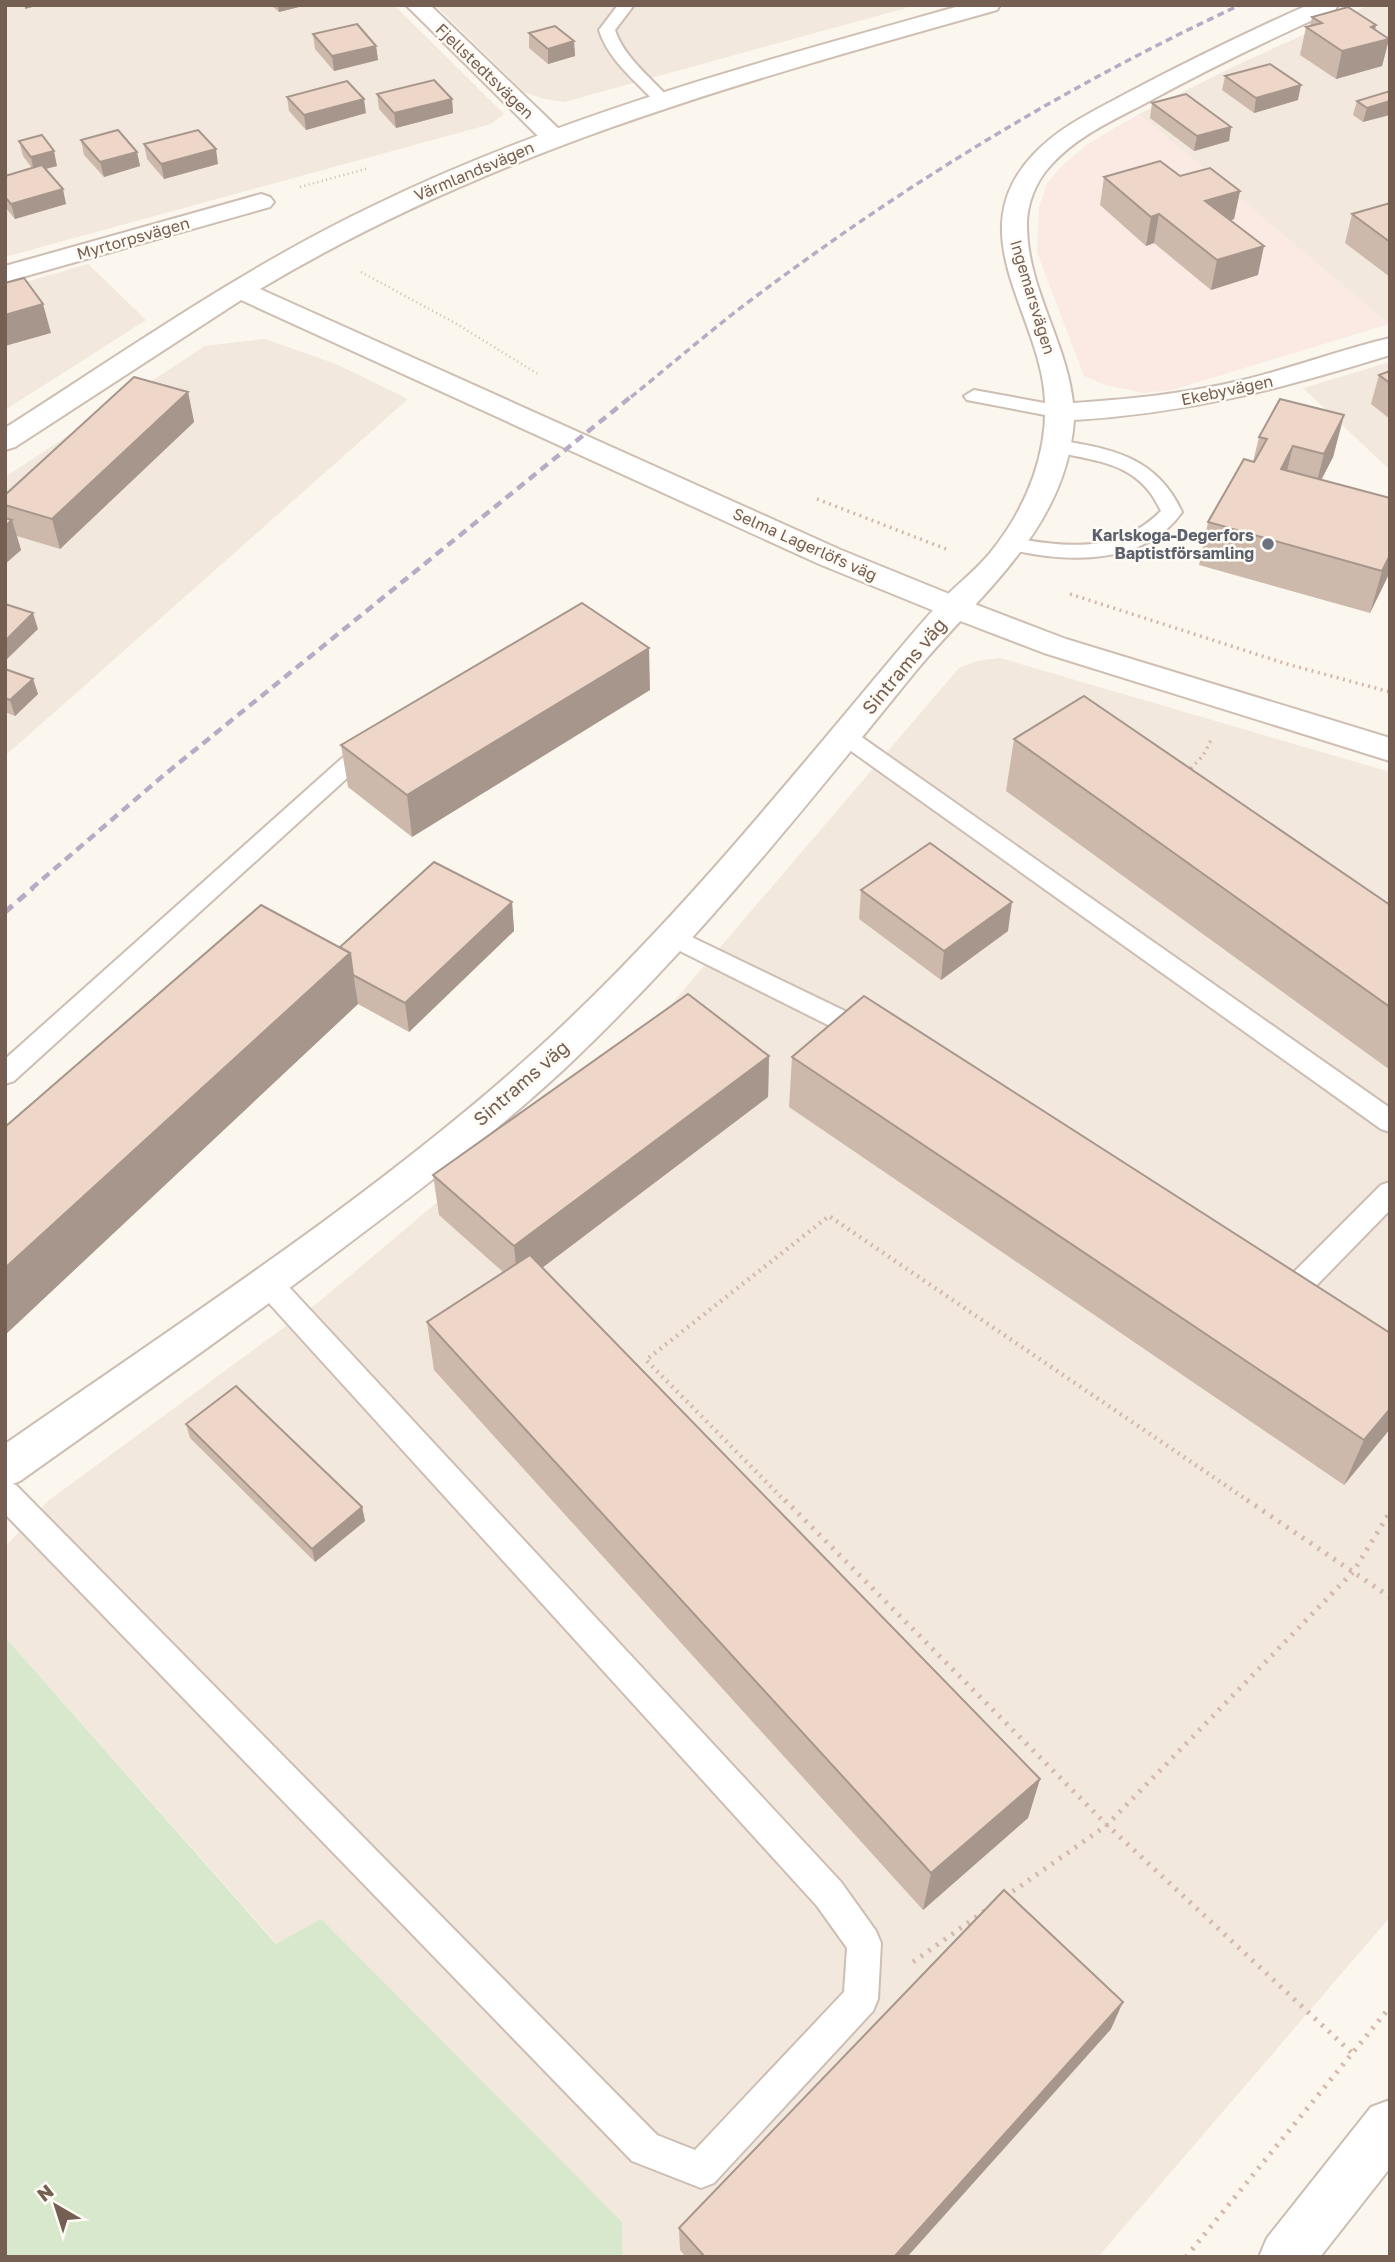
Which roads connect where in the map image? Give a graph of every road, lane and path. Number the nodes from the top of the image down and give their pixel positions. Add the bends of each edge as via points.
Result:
1 (416, 5) edge
2 (626, 5) edge
3 (989, 5) edge
4 (1326, 5) edge
5 (662, 100) junction
6 (553, 137) junction
7 (261, 202) dead end
8 (314, 246) junction
9 (5, 274) edge
10 (240, 290) junction
11 (1390, 346) edge
12 (546, 379) dead end
13 (974, 396) dead end
14 (1061, 412) junction
15 (5, 441) edge
16 (1055, 446) junction
17 (814, 498) dead end
18 (1012, 544) junction
19 (994, 566) junction
20 (953, 607) junction
21 (1390, 692) edge
22 (1230, 702) junction
23 (393, 734) edge
24 (845, 736) junction
25 (1390, 750) edge
26 (1179, 780) edge
27 (673, 937) junction
28 (888, 1043) edge
29 (5, 1074) edge
30 (1390, 1122) edge
31 (1390, 1193) edge
32 (1245, 1270) edge
33 (267, 1282) junction
34 (5, 1468) edge
35 (5, 1494) edge
36 (1390, 1512) edge
37 (1353, 1572) junction
38 (1390, 1597) edge
39 (1107, 1825) junction
40 (861, 1999) junction
41 (1390, 2007) edge
42 (1352, 2053) junction
43 (1390, 2126) edge
44 (1186, 2257) edge
45 (1286, 2257) edge

1 - 6 street, Fjellstedtsvägen
2 - 5 lane via 607,35
3 - 5 street, Värmlandsvägen
4 - 14 street, Ingemarsvägen via 1189,69 1078,129 1050,150 1028,175 1012,228 1037,322 1054,365
5 - 6 street, Värmlandsvägen
6 - 8 street, Värmlandsvägen via 440,184
7 - 9 street, Myrtorpsvägen
8 - 10 street, Värmlandsvägen
8 - 12 path
10 - 15 street, Värmlandsvägen
10 - 20 street, Selma Lagerlöfs väg via 830,557
11 - 14 street, Ekebyvägen via 1230,391 1153,405
13 - 14 lane
14 - 16 street, Ingemarsvägen
16 - 18 street, Ingemarsvägen via 1050,472
16 - 18 lane via 1101,452 1147,475 1166,493 1172,512 1133,543 1103,550 1050,551
17 - 19 path
18 - 19 street, Ingemarsvägen
19 - 20 street, Ingemarsvägen
19 - 21 path via 1106,607
20 - 22 street, Selma Lagerlöfs väg via 1055,646
20 - 24 street, Sintrams väg
22 - 25 street, Selma Lagerlöfs väg
22 - 26 path via 1203,756
23 - 29 lane via 349,764
24 - 27 street, Sintrams väg
24 - 30 lane
27 - 28 lane
27 - 33 street, Sintrams väg via 616,998 494,1108
31 - 32 lane via 1301,1283 1268,1284
33 - 34 street, Sintrams väg
33 - 40 lane via 829,1894 864,1944
35 - 40 lane via 645,2148 701,2170
36 - 37 path
37 - 38 path
37 - 39 path
37 - 39 path via 829,1216 646,1360
39 - 40 path
39 - 42 path
41 - 42 path
42 - 44 path
43 - 45 street

